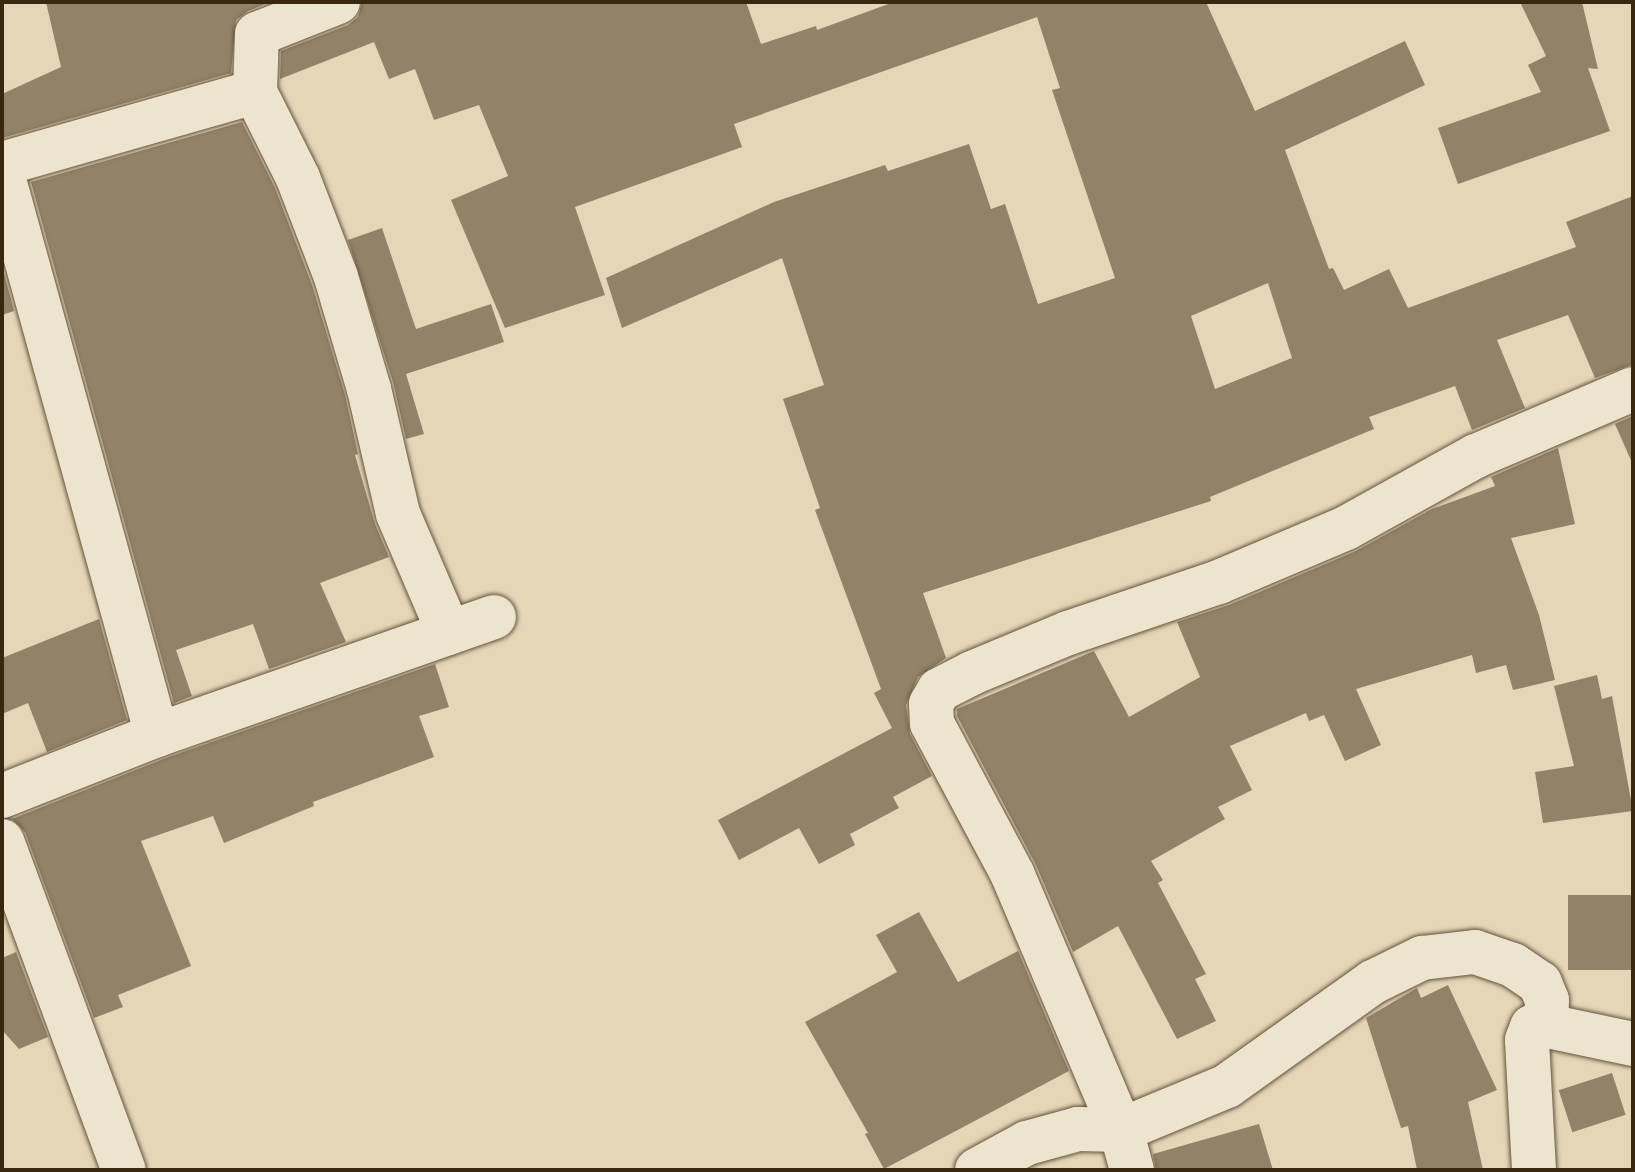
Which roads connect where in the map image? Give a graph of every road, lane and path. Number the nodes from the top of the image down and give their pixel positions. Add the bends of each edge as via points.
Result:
1 (338, 2) edge
2 (255, 92) junction
3 (2, 164) edge
4 (2, 172) edge
5 (1633, 389) edge
6 (494, 617) dead end
7 (449, 633) junction
8 (157, 735) junction
9 (2, 796) edge
10 (2, 841) edge
11 (1546, 1025) junction
12 (1633, 1044) edge
13 (1126, 1150) edge
14 (124, 1170) edge
15 (977, 1170) edge
16 (1534, 1170) edge

1 - 2 street via 257,34
2 - 3 street
2 - 7 street via 298,178 336,277 398,514
4 - 8 street
5 - 13 street via 1476,456 1346,528 1219,582 1068,633 939,690 931,704 932,723 1013,875
6 - 7 street
7 - 8 street
8 - 9 street
10 - 14 street
11 - 12 street
11 - 13 street via 1547,1000 1540,983 1513,965 1475,952 1422,958 1373,982
11 - 16 street via 1532,1027 1527,1040
13 - 15 street via 1078,1129 1040,1140

